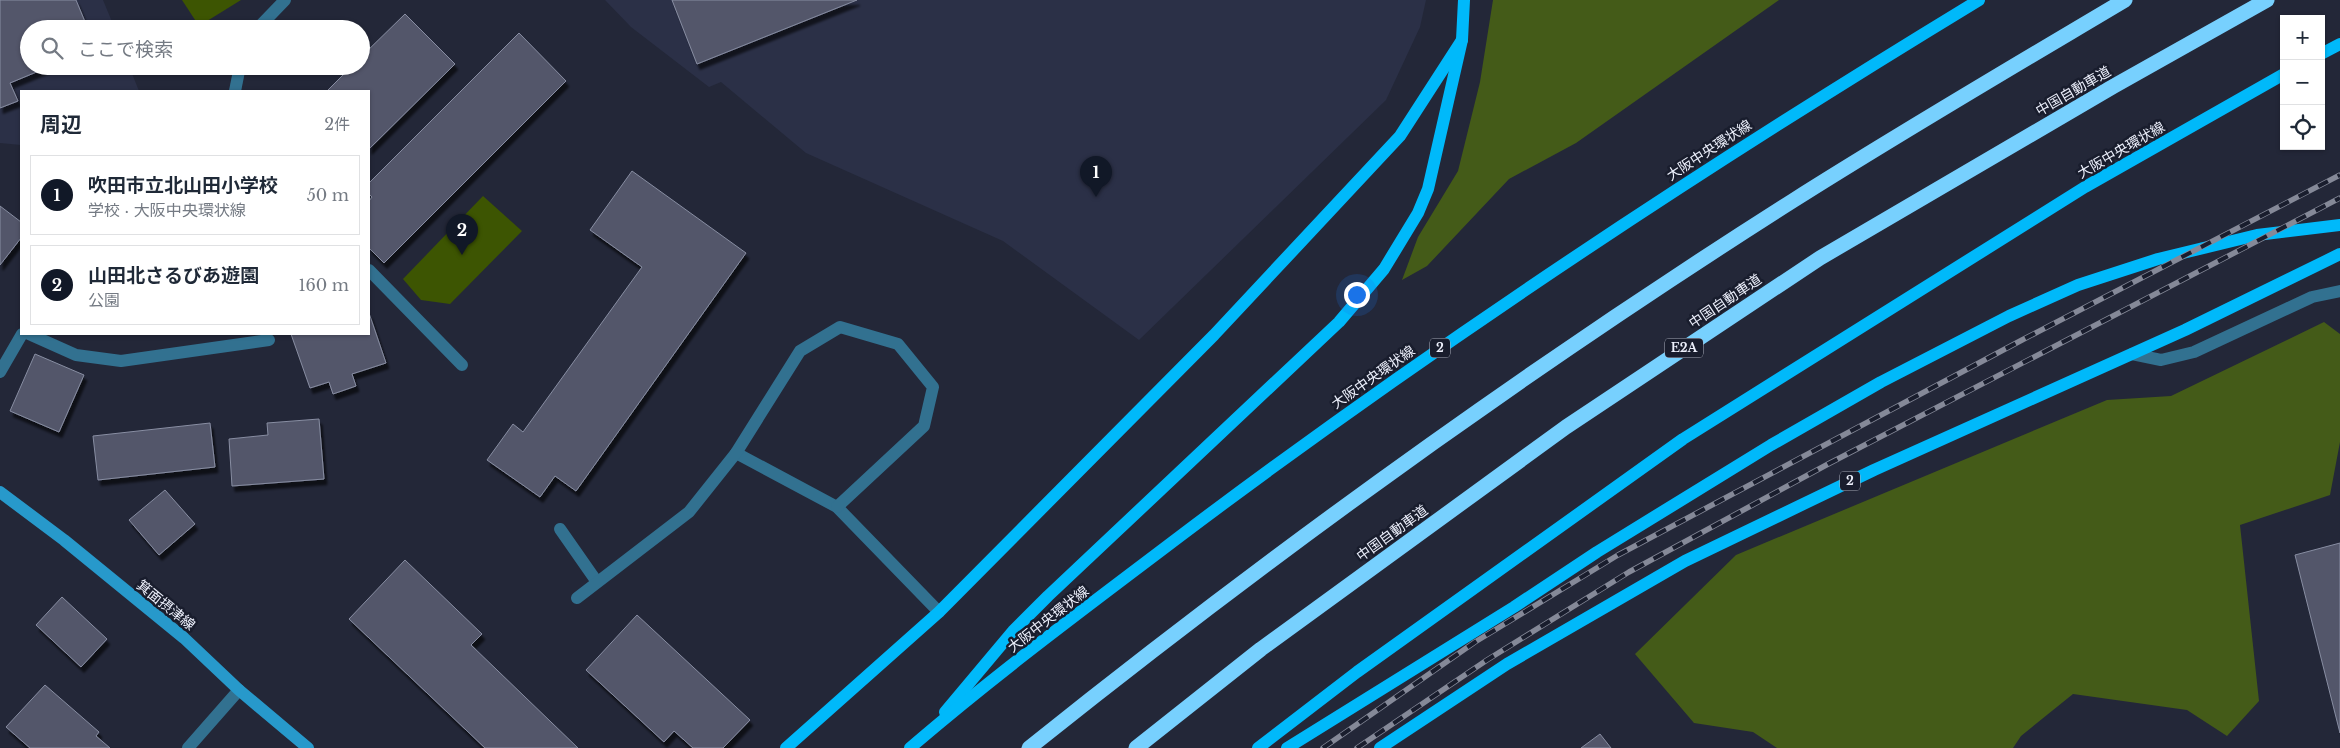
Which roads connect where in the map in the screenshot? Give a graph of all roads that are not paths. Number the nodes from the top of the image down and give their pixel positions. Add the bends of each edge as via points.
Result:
1 (285, 0) edge
2 (1464, 0) edge
3 (1979, 0) edge
4 (2125, 0) edge
5 (2267, 0) edge
6 (265, 20) edge
7 (1462, 40) junction
8 (2340, 44) edge
9 (2325, 52) edge
10 (238, 75) edge
11 (2280, 76) edge
12 (235, 90) edge
13 (2340, 225) edge
14 (2340, 254) edge
15 (370, 271) edge
16 (2340, 291) edge
17 (21, 335) edge
18 (30, 335) edge
19 (269, 340) dead end
20 (2132, 354) junction
21 (462, 365) dead end
22 (0, 372) edge
23 (736, 453) junction
24 (0, 492) edge
25 (837, 507) junction
26 (560, 529) dead end
27 (597, 582) junction
28 (577, 598) dead end
29 (939, 612) junction
30 (239, 690) junction
31 (927, 734) junction
32 (188, 748) edge
33 (308, 748) edge
34 (786, 748) edge
35 (910, 748) edge
36 (1029, 748) edge
37 (1136, 748) edge
38 (1258, 748) edge
39 (1286, 748) edge
40 (1380, 748) edge

1 - 6 street
2 - 7 main road
3 - 31 main road, 大阪中央環状線 / 2 via 1713,164 1532,284 1240,491
4 - 36 highway via 1793,201 1548,362 1299,540
5 - 37 highway, 中国自動車道 / E2A via 1812,263 1566,427 1261,649
7 - 29 main road via 1400,136 1214,335
7 - 31 main road via 1428,189 1406,235 1374,282 1327,334 1013,631
8 - 9 main road
10 - 12 street
11 - 38 main road, 大阪中央環状線 via 2085,187 1683,439 1364,666
13 - 39 main road via 2257,235 2158,259 2078,286 1991,325 1881,382 1772,445
14 - 20 main road, 2
15 - 21 street
16 - 20 street via 2312,297 2194,352 2161,360
17 - 22 street
18 - 19 street via 76,355 121,361
20 - 40 main road, 2 via 1874,470 1685,561 1514,659
23 - 25 street
23 - 25 street via 800,351 840,326 898,344 933,387 924,426
23 - 27 street via 689,512
24 - 30 main road, 箕面摂津線 via 184,638
25 - 29 street
26 - 27 street
27 - 28 street
29 - 34 main road
30 - 32 street
30 - 33 main road, 箕面摂津線
31 - 35 main road, 大阪中央環状線 / 2

